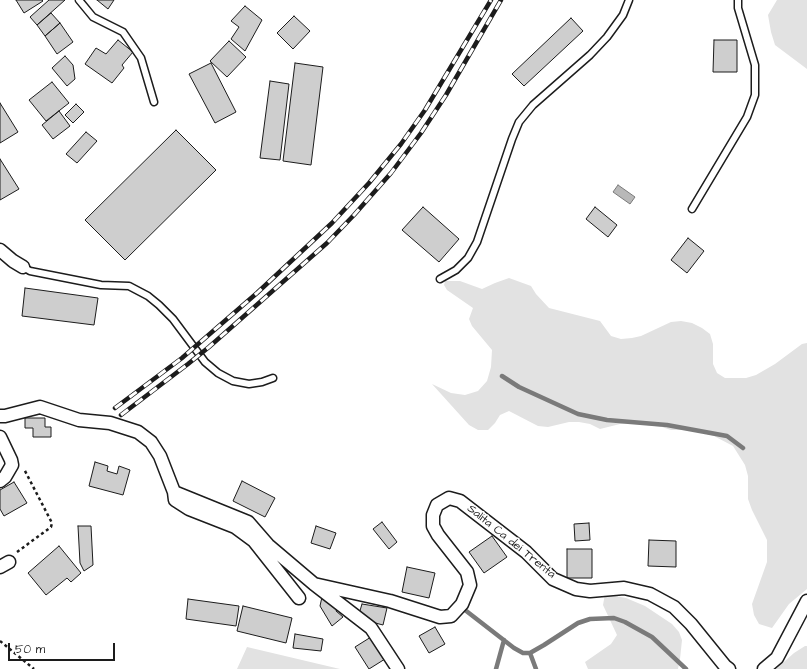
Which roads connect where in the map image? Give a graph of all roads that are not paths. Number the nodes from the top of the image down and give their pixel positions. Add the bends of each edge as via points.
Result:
1 (79, 0) edge
2 (629, 0) edge
3 (738, 0) edge
4 (154, 102) dead end
5 (692, 209) dead end
6 (0, 250) edge
7 (23, 267) joint
8 (440, 279) dead end
9 (273, 378) dead end
10 (0, 416) edge
11 (0, 437) edge
12 (0, 481) edge
13 (174, 492) junction
14 (314, 584) junction
15 (299, 598) dead end
16 (807, 601) edge
17 (398, 669) edge
18 (729, 669) edge
19 (764, 669) edge

1 - 4 lane via 93,16 123,32 141,58
2 - 8 lane via 623,15 607,37 532,105 519,122 477,242 468,258 456,270
3 - 5 lane via 755,66 755,95 747,117
6 - 7 street
7 - 9 lane via 30,271 101,285 129,286 159,305 173,319 205,362 218,373 233,381 249,384
10 - 13 street via 40,407 79,420 110,423 138,432 152,442
11 - 12 street via 12,465
13 - 14 street via 248,522 268,545
13 - 15 street via 175,500 189,509 235,527 254,541
14 - 17 street via 371,628
14 - 18 street, Salita Ca dei Trenta via 390,601 440,617 452,616 462,604 470,584 467,572 433,526 433,515 437,505 449,498 460,501 526,552 553,578 576,589 590,591 624,588 650,594 674,606
16 - 19 street via 777,658

